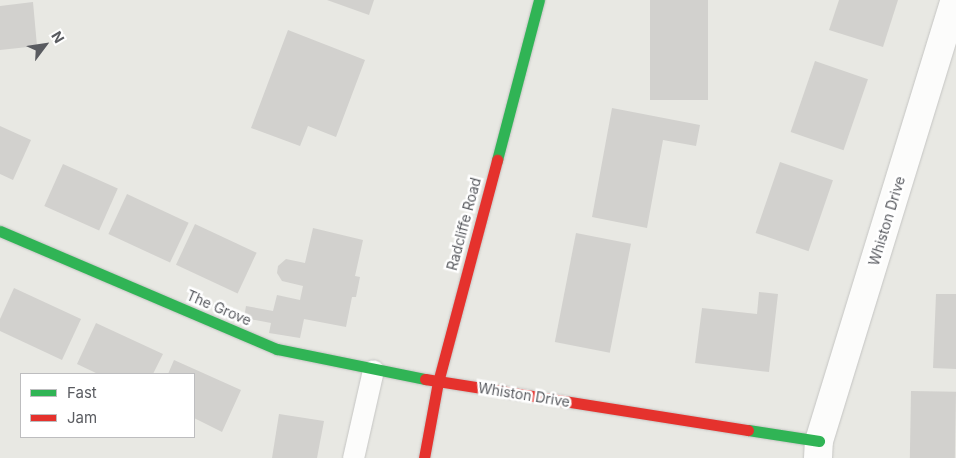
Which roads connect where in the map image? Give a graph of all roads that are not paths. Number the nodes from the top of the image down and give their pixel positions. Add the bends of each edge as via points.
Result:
1 (539, 0) edge
2 (955, 0) edge
3 (0, 232) edge
4 (373, 370) junction
5 (438, 382) junction
6 (818, 450) edge
7 (353, 458) edge
8 (424, 458) edge

1 - 5 street, Radcliffe Road
2 - 6 street, Whiston Drive
3 - 4 street, The Grove via 277,349
4 - 5 street, The Grove
4 - 7 lane
5 - 6 street, Whiston Drive
5 - 8 street, Radcliffe Road

